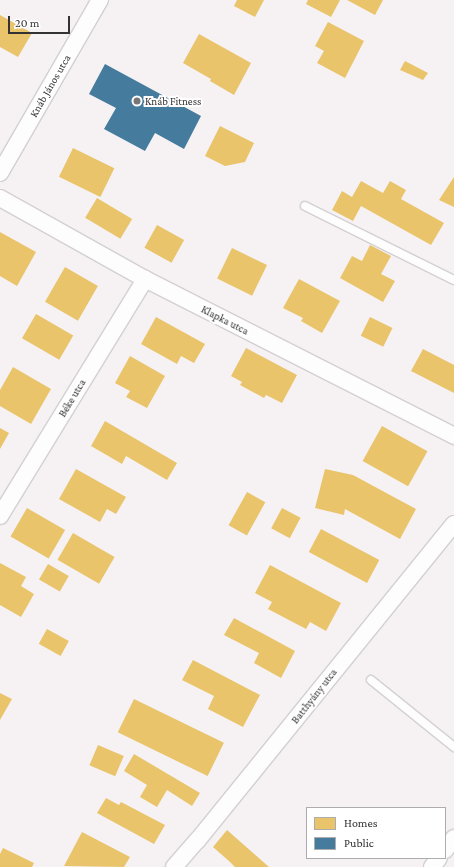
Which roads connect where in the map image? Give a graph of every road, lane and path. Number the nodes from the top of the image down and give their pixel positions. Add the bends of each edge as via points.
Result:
1 (100, 0) edge
2 (0, 173) edge
3 (0, 198) edge
4 (305, 206) dead end
5 (145, 279) junction
6 (454, 280) edge
7 (454, 436) edge
8 (0, 516) edge
9 (454, 524) edge
10 (371, 680) dead end
11 (454, 747) edge
12 (454, 838) edge
13 (446, 849) edge
14 (438, 859) edge
15 (174, 867) edge
16 (432, 867) edge

1 - 2 street, Knáb János utca
3 - 5 street, Klapka utca
4 - 6 lane
5 - 7 street, Klapka utca
5 - 8 street, Béke utca
9 - 15 street, Batthyány utca
10 - 11 lane
12 - 13 street
14 - 16 street

